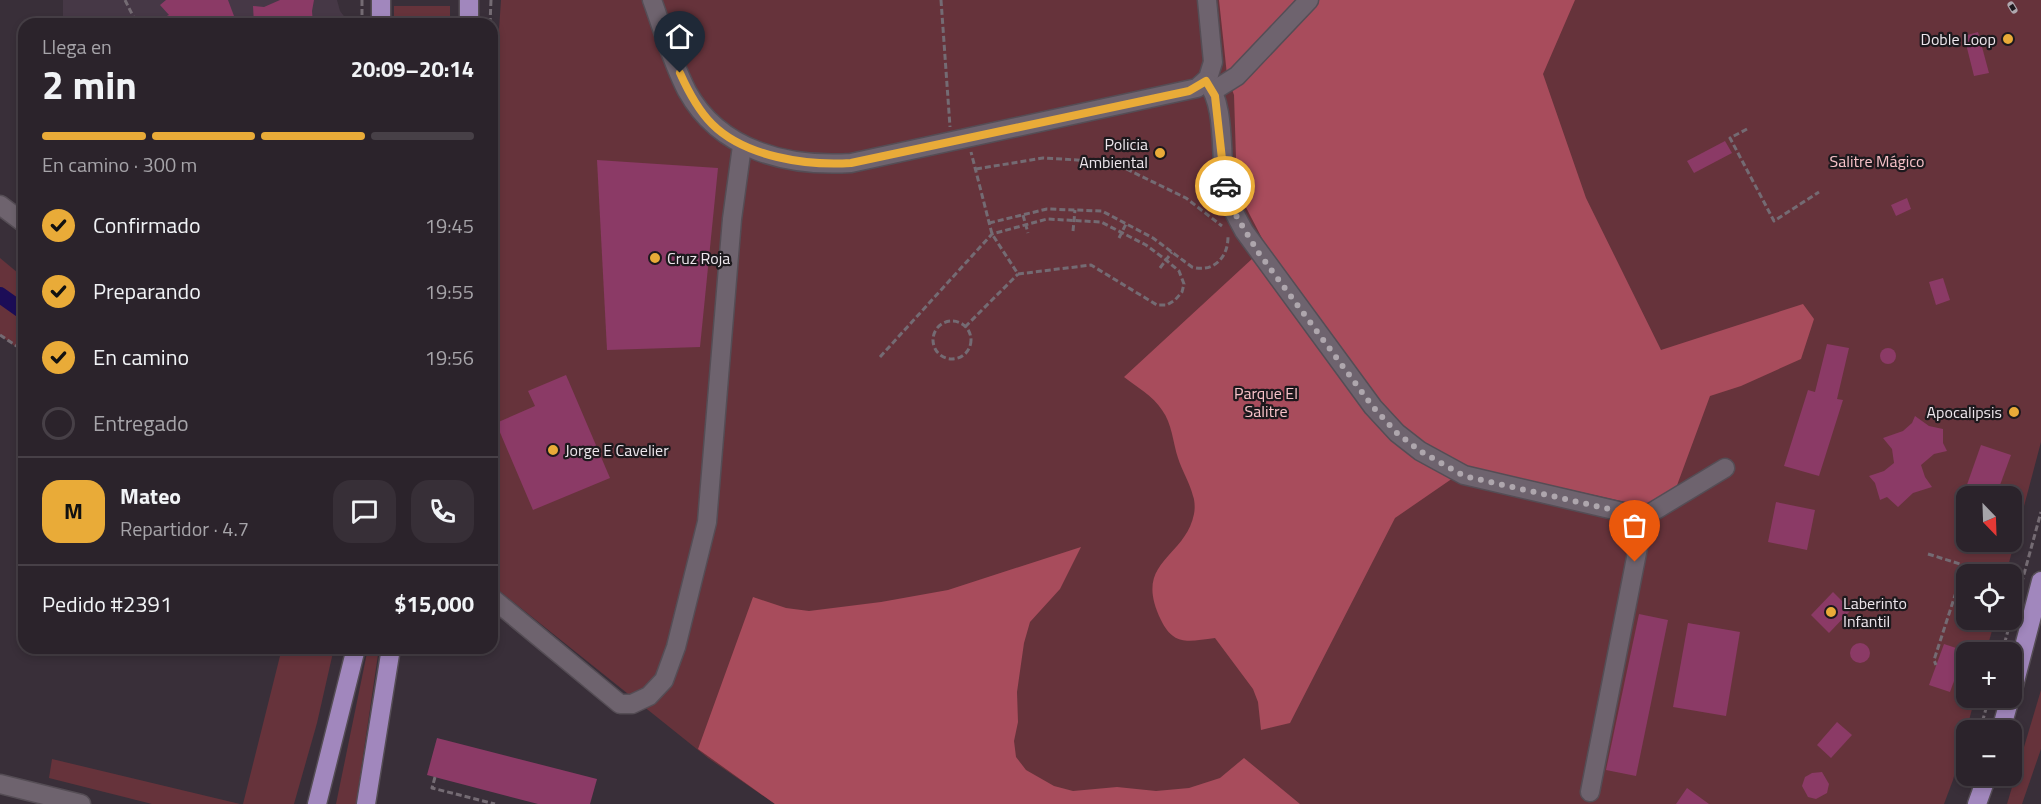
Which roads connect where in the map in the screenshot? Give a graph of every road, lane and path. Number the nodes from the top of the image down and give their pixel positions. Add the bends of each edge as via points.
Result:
1 (125, 0) edge
2 (362, 0) edge
3 (381, 0) edge
4 (469, 0) edge
5 (491, 0) edge
6 (652, 0) edge
7 (941, 0) edge
8 (1207, 0) edge
9 (1309, 0) edge
10 (134, 18) edge
11 (362, 18) edge
12 (381, 18) edge
13 (469, 18) edge
14 (490, 18) edge
15 (1209, 86) junction
16 (1747, 129) dead end
17 (959, 140) junction
18 (742, 146) junction
19 (976, 170) junction
20 (1820, 192) dead end
21 (0, 205) edge
22 (1076, 210) junction
23 (1023, 215) junction
24 (18, 218) edge
25 (1074, 221) junction
26 (989, 223) junction
27 (1126, 224) junction
28 (1026, 225) junction
29 (1073, 231) dead end
30 (1122, 232) junction
31 (1028, 233) dead end
32 (992, 234) junction
33 (1119, 238) dead end
34 (1172, 252) junction
35 (1166, 260) junction
36 (1160, 268) dead end
37 (1018, 274) junction
38 (965, 327) junction
39 (0, 335) edge
40 (18, 347) edge
41 (880, 357) dead end
42 (1725, 468) dead end
43 (2041, 512) edge
44 (1644, 517) junction
45 (1928, 554) dead end
46 (2022, 580) edge
47 (2041, 580) edge
48 (498, 602) edge
49 (2022, 653) edge
50 (354, 654) edge
51 (390, 654) edge
52 (1936, 665) dead end
53 (435, 777) dead end
54 (0, 784) edge
55 (1983, 786) edge
56 (1590, 792) dead end
57 (81, 804) edge
58 (317, 804) edge
59 (366, 804) edge
60 (495, 804) edge
61 (1977, 804) edge

1 - 10 path
2 - 11 path
3 - 12 main road
4 - 13 main road
5 - 14 path
6 - 18 street via 687,91 712,124
7 - 17 path
8 - 15 street via 1213,63
9 - 15 street via 1237,76
15 - 17 street
15 - 44 street via 1218,118 1225,186 1244,231 1373,407 1397,433 1464,476
16 - 20 path via 1730,138 1774,221
17 - 18 street via 825,165
17 - 19 path
18 - 48 street via 732,219 707,522 664,681 649,696 632,704 620,704
19 - 26 path
19 - 34 path via 1043,158 1112,162 1186,198 1221,225 1228,239 1223,257 1200,270
21 - 24 street
22 - 23 path via 1047,209
22 - 25 path
22 - 27 path via 1102,211
23 - 26 path
23 - 28 path
25 - 28 path via 1047,219
25 - 29 path
25 - 30 path via 1101,222
26 - 32 path
27 - 30 path
27 - 34 path
28 - 31 path
28 - 32 path
30 - 33 path
30 - 35 path
32 - 37 path
32 - 41 path
34 - 35 path
35 - 36 path
35 - 37 path via 1179,271 1184,284 1175,300 1157,305 1091,265
37 - 38 path
38 - 38 path via 971,338 964,355 952,359 940,355 933,339 938,328 948,322
39 - 40 path
42 - 44 street
43 - 46 path
44 - 56 street
45 - 52 path via 1960,564 1961,577 1934,660
47 - 49 main road
50 - 58 main road
51 - 59 main road
53 - 60 path via 432,788
54 - 57 street
55 - 61 main road

